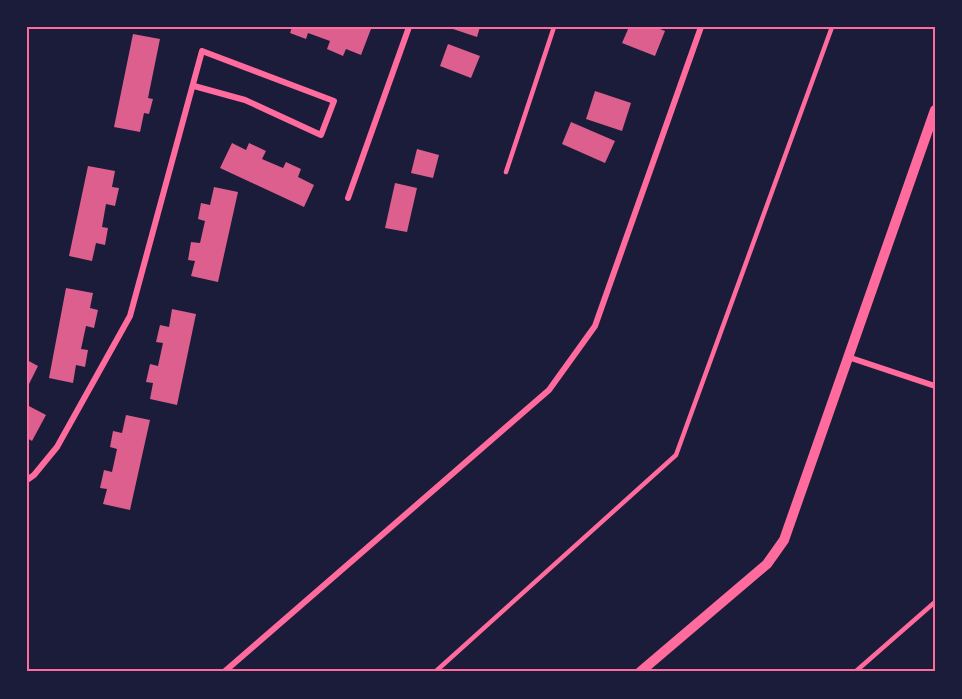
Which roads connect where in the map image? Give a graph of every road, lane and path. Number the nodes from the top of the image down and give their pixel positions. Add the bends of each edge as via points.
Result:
1 (409, 27) edge
2 (554, 27) edge
3 (701, 27) edge
4 (832, 27) edge
5 (194, 86) junction
6 (935, 110) edge
7 (506, 172) dead end
8 (348, 198) dead end
9 (848, 357) junction
10 (935, 386) edge
11 (27, 480) edge
12 (935, 602) edge
13 (224, 672) edge
14 (435, 672) edge
15 (640, 672) edge
16 (855, 672) edge

1 - 8 street
2 - 7 lane
3 - 13 street via 595,326 549,390
4 - 14 lane via 675,455
5 - 5 street via 245,100 321,135 334,101 202,51
5 - 11 street via 130,316 57,447
6 - 9 street
9 - 10 street
9 - 15 street via 784,540 767,564
12 - 16 lane

